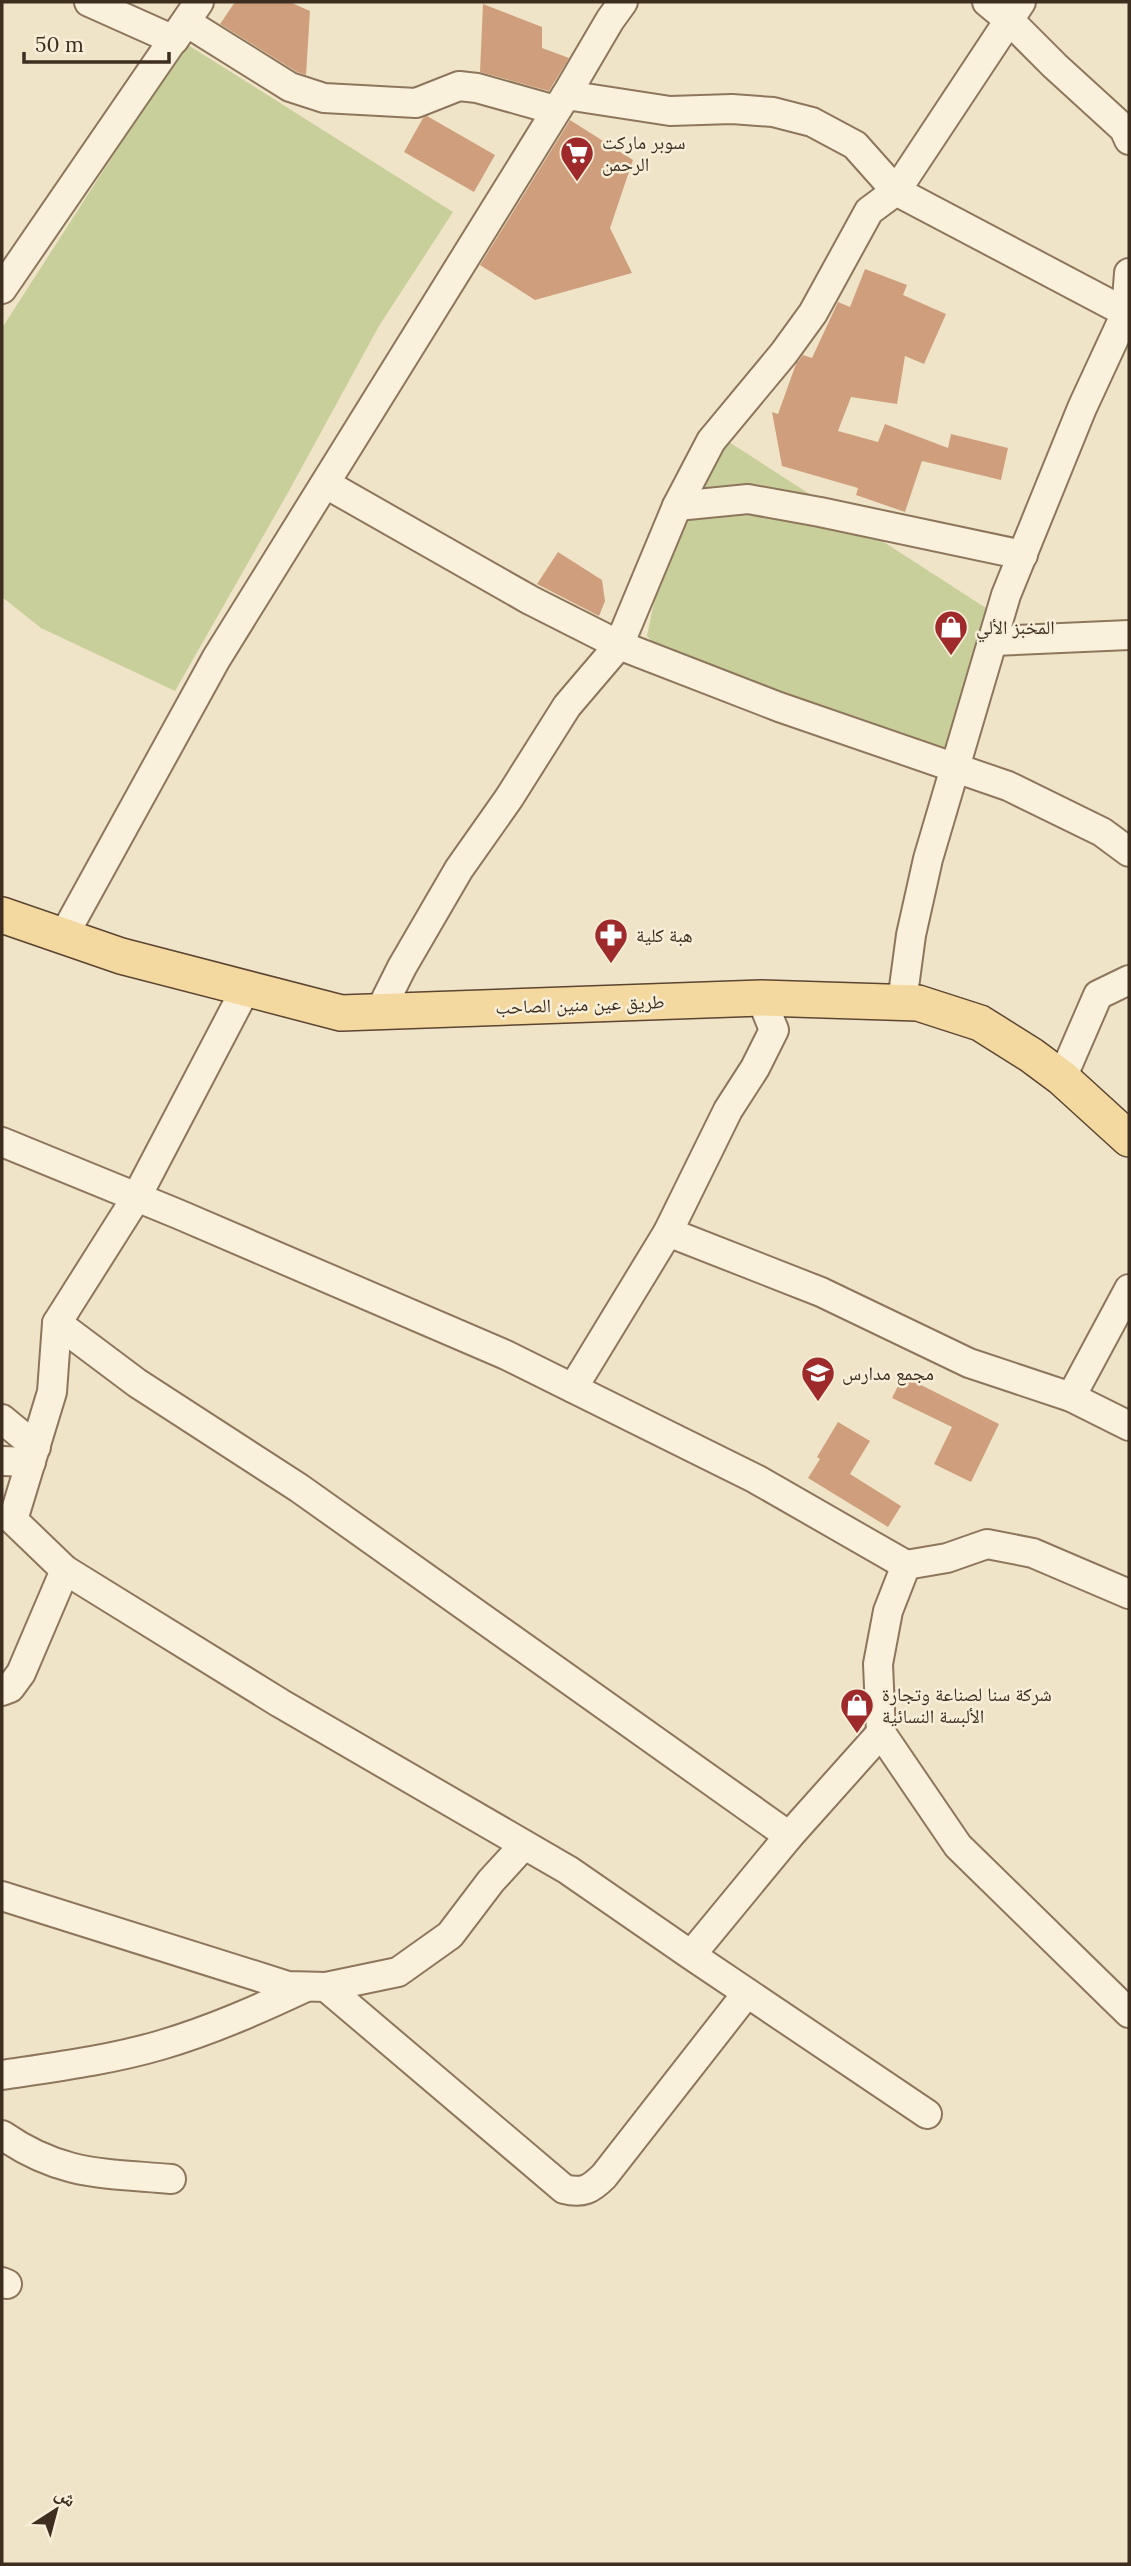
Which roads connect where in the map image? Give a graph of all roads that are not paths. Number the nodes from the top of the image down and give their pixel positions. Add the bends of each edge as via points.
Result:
1 (89, 2) edge
2 (199, 2) edge
3 (623, 2) edge
4 (987, 2) edge
5 (1016, 11) edge
6 (174, 40) junction
7 (561, 102) junction
8 (1129, 140) edge
9 (896, 191) junction
10 (1129, 273) edge
11 (5, 279) edge
12 (1128, 314) edge
13 (326, 484) junction
14 (677, 506) junction
15 (1023, 555) junction
16 (1129, 635) edge
17 (993, 641) junction
18 (619, 645) junction
19 (957, 767) junction
20 (1129, 852) edge
21 (2, 915) edge
22 (64, 935) junction
23 (1129, 980) edge
24 (246, 988) junction
25 (761, 998) junction
26 (902, 1002) junction
27 (380, 1011) junction
28 (1062, 1078) junction
29 (1129, 1139) edge
30 (2, 1142) edge
31 (136, 1198) junction
32 (668, 1232) junction
33 (1129, 1289) edge
34 (57, 1323) junction
35 (573, 1388) junction
36 (1071, 1397) junction
37 (2, 1419) edge
38 (1129, 1426) edge
39 (33, 1455) junction
40 (2, 1461) edge
41 (7, 1517) edge
42 (906, 1565) junction
43 (65, 1570) junction
44 (1129, 1594) edge
45 (2, 1691) edge
46 (881, 1733) junction
47 (789, 1836) junction
48 (524, 1845) junction
49 (2, 1896) edge
50 (691, 1955) junction
51 (316, 1987) junction
52 (747, 1993) junction
53 (1129, 2013) edge
54 (2, 2075) edge
55 (927, 2114) dead end
56 (2, 2135) edge
57 (172, 2179) dead end

1 - 6 street
2 - 6 street
3 - 7 street
4 - 5 street
5 - 8 street via 1055,66 1124,129
5 - 9 street
6 - 7 street via 186,22 290,87 324,98 416,103 459,86
6 - 11 street
7 - 9 street via 670,111 773,112 812,122 855,145
7 - 13 street
9 - 12 street
9 - 14 street via 869,211 813,313 711,441
10 - 12 street
12 - 15 street via 1082,408
13 - 18 street
13 - 22 street via 216,659
14 - 15 street via 748,499
14 - 18 street
15 - 17 street
16 - 17 street
17 - 19 street
18 - 19 street via 779,707
18 - 27 street via 567,706 459,869
19 - 20 street via 1069,815
19 - 26 street via 928,859
21 - 22 main road, طريق عين منين الصاحب
22 - 24 main road, طريق عين منين الصاحب via 121,956
23 - 28 street via 1098,995
24 - 27 main road, طريق عين منين الصاحب via 341,1013
24 - 31 street
25 - 26 main road, طريق عين منين الصاحب
25 - 27 main road, طريق عين منين الصاحب
25 - 32 street via 774,1030 728,1110
26 - 28 main road, طريق عين منين الصاحب via 980,1023
28 - 29 main road, طريق عين منين الصاحب
30 - 31 street
31 - 34 street
31 - 35 street via 506,1355
32 - 35 street
32 - 36 street via 821,1292 969,1363
33 - 36 street
34 - 39 street via 52,1392
34 - 47 street via 137,1383 299,1488
35 - 42 street via 756,1479
36 - 38 street
37 - 39 street
39 - 40 street
39 - 41 street
41 - 43 street
42 - 44 street via 947,1558 987,1544 1033,1553
42 - 46 street via 888,1611 878,1664
43 - 45 street via 20,1674
43 - 48 street via 279,1703
46 - 47 street
46 - 53 street via 958,1846
47 - 50 street
48 - 50 street
48 - 51 street via 450,1935 398,1972
49 - 51 street via 288,1986
50 - 52 street
51 - 52 street via 564,2189 577,2192 590,2189 604,2176
51 - 54 street via 159,2045
52 - 55 street
56 - 57 street via 50,2163 77,2171

